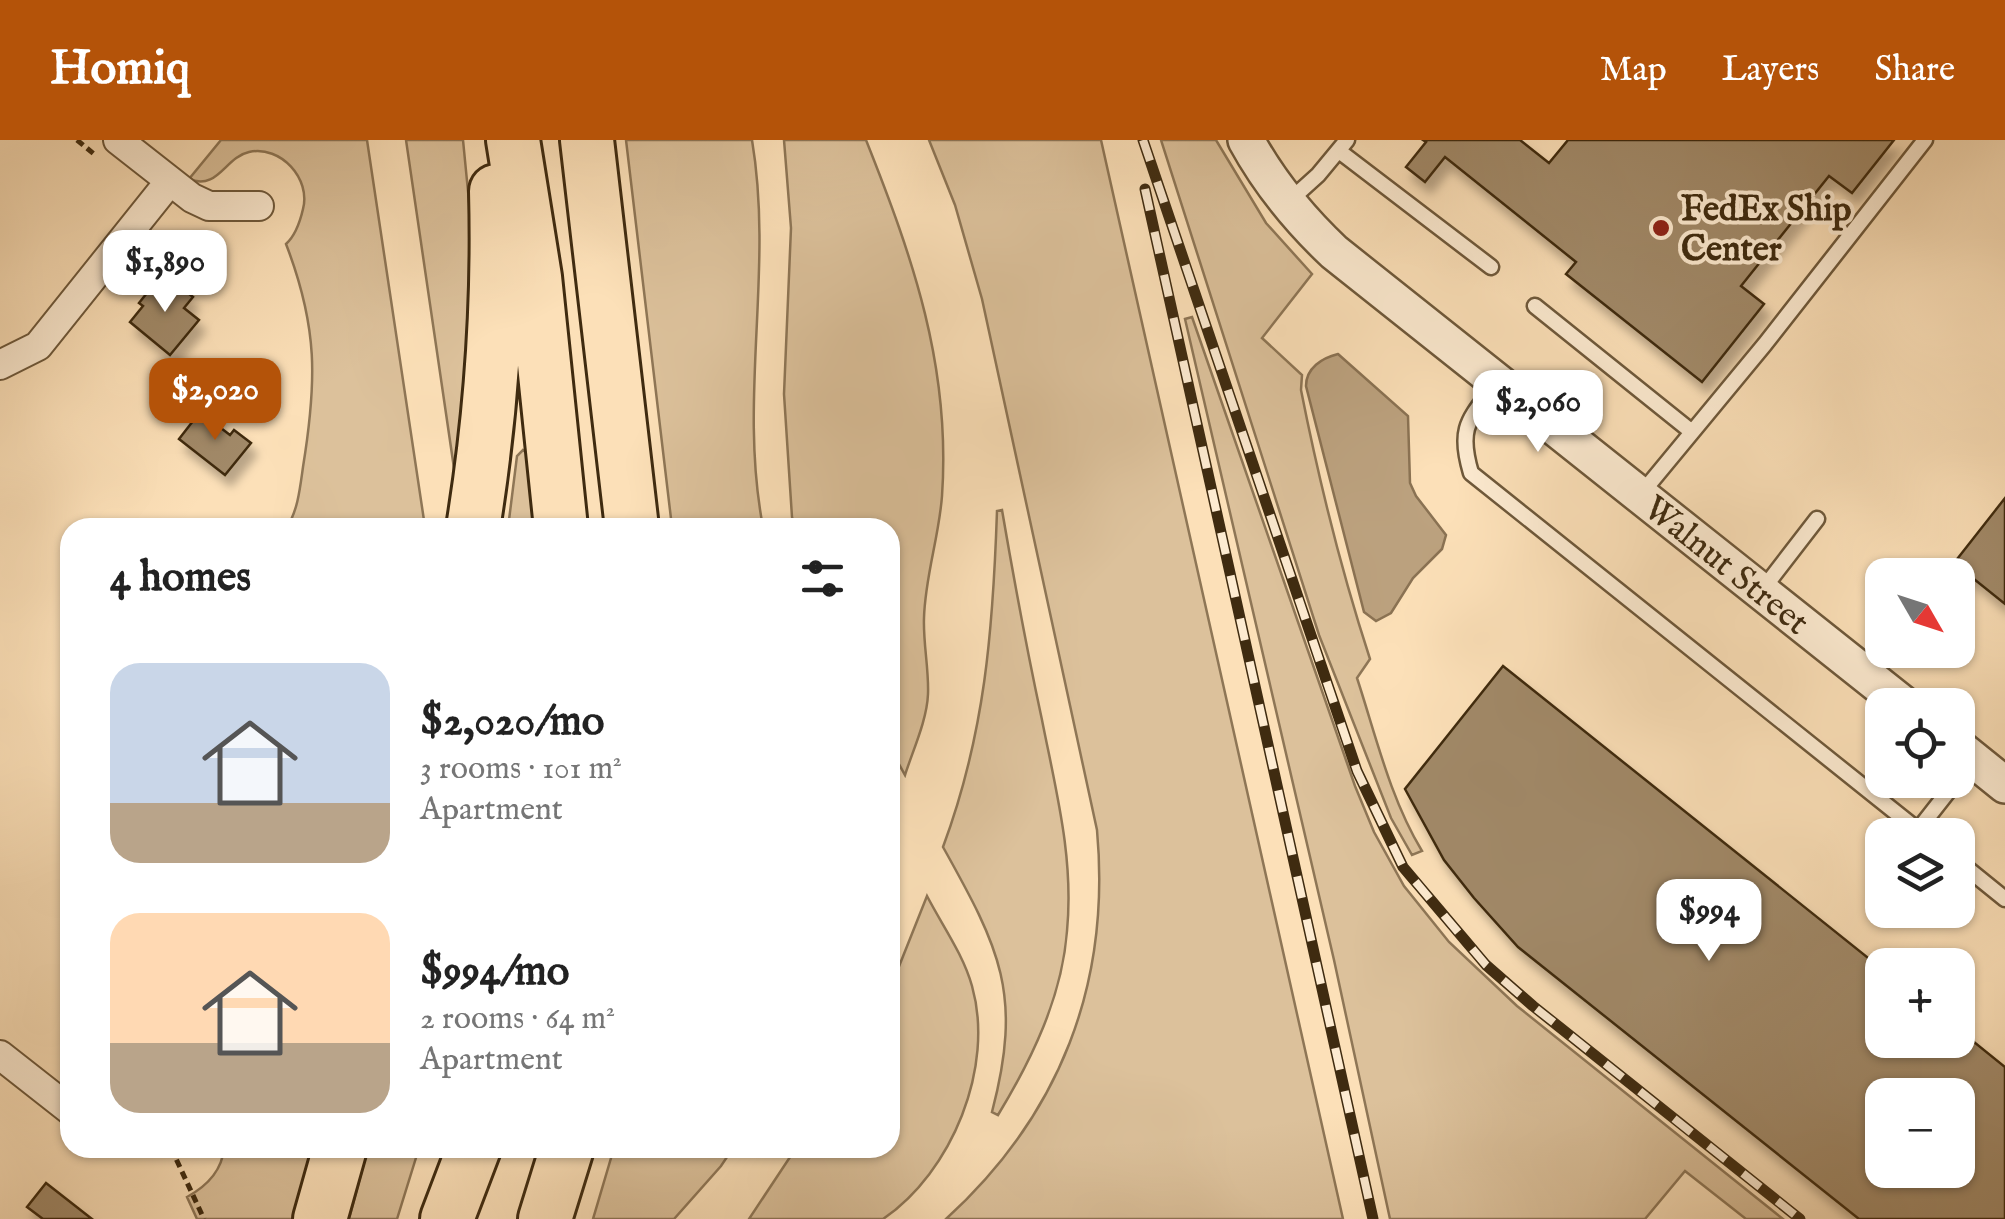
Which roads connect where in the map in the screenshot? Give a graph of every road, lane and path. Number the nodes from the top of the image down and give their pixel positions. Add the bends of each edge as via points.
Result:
1 (118, 140) edge
2 (494, 140) edge
3 (513, 140) edge
4 (587, 140) edge
5 (1246, 140) edge
6 (1926, 140) edge
7 (1343, 145) edge
8 (170, 181) junction
9 (1286, 203) junction
10 (259, 206) dead end
11 (1491, 267) dead end
12 (1535, 306) dead end
13 (0, 365) edge
14 (1497, 381) junction
15 (1692, 432) junction
16 (1640, 495) junction
17 (474, 518) edge
18 (559, 518) edge
19 (631, 518) edge
20 (1818, 519) dead end
21 (1761, 591) junction
22 (1883, 688) edge
23 (1975, 762) edge
24 (2005, 785) edge
25 (1903, 818) edge
26 (1975, 875) edge
27 (2005, 899) edge
28 (0, 1055) edge
29 (60, 1102) edge
30 (175, 1158) edge
31 (337, 1158) edge
32 (470, 1158) edge
33 (564, 1158) edge
34 (204, 1219) edge
35 (320, 1219) edge
36 (447, 1219) edge
37 (545, 1219) edge

1 - 8 street
2 - 17 highway via 494,322
3 - 18 highway via 535,277
4 - 19 highway
5 - 9 street, Walnut Street
6 - 15 lane
7 - 9 lane
7 - 11 lane
8 - 10 street via 209,206
8 - 13 street via 38,346
9 - 14 street, Walnut Street via 1334,252
12 - 15 lane
14 - 16 street, Walnut Street
14 - 25 lane via 1466,425 1470,473
15 - 16 lane
16 - 21 street, Walnut Street
20 - 21 lane
21 - 22 street, Walnut Street
23 - 24 street
26 - 27 lane
28 - 29 street
30 - 34 path
31 - 35 highway
32 - 36 highway
33 - 37 highway

